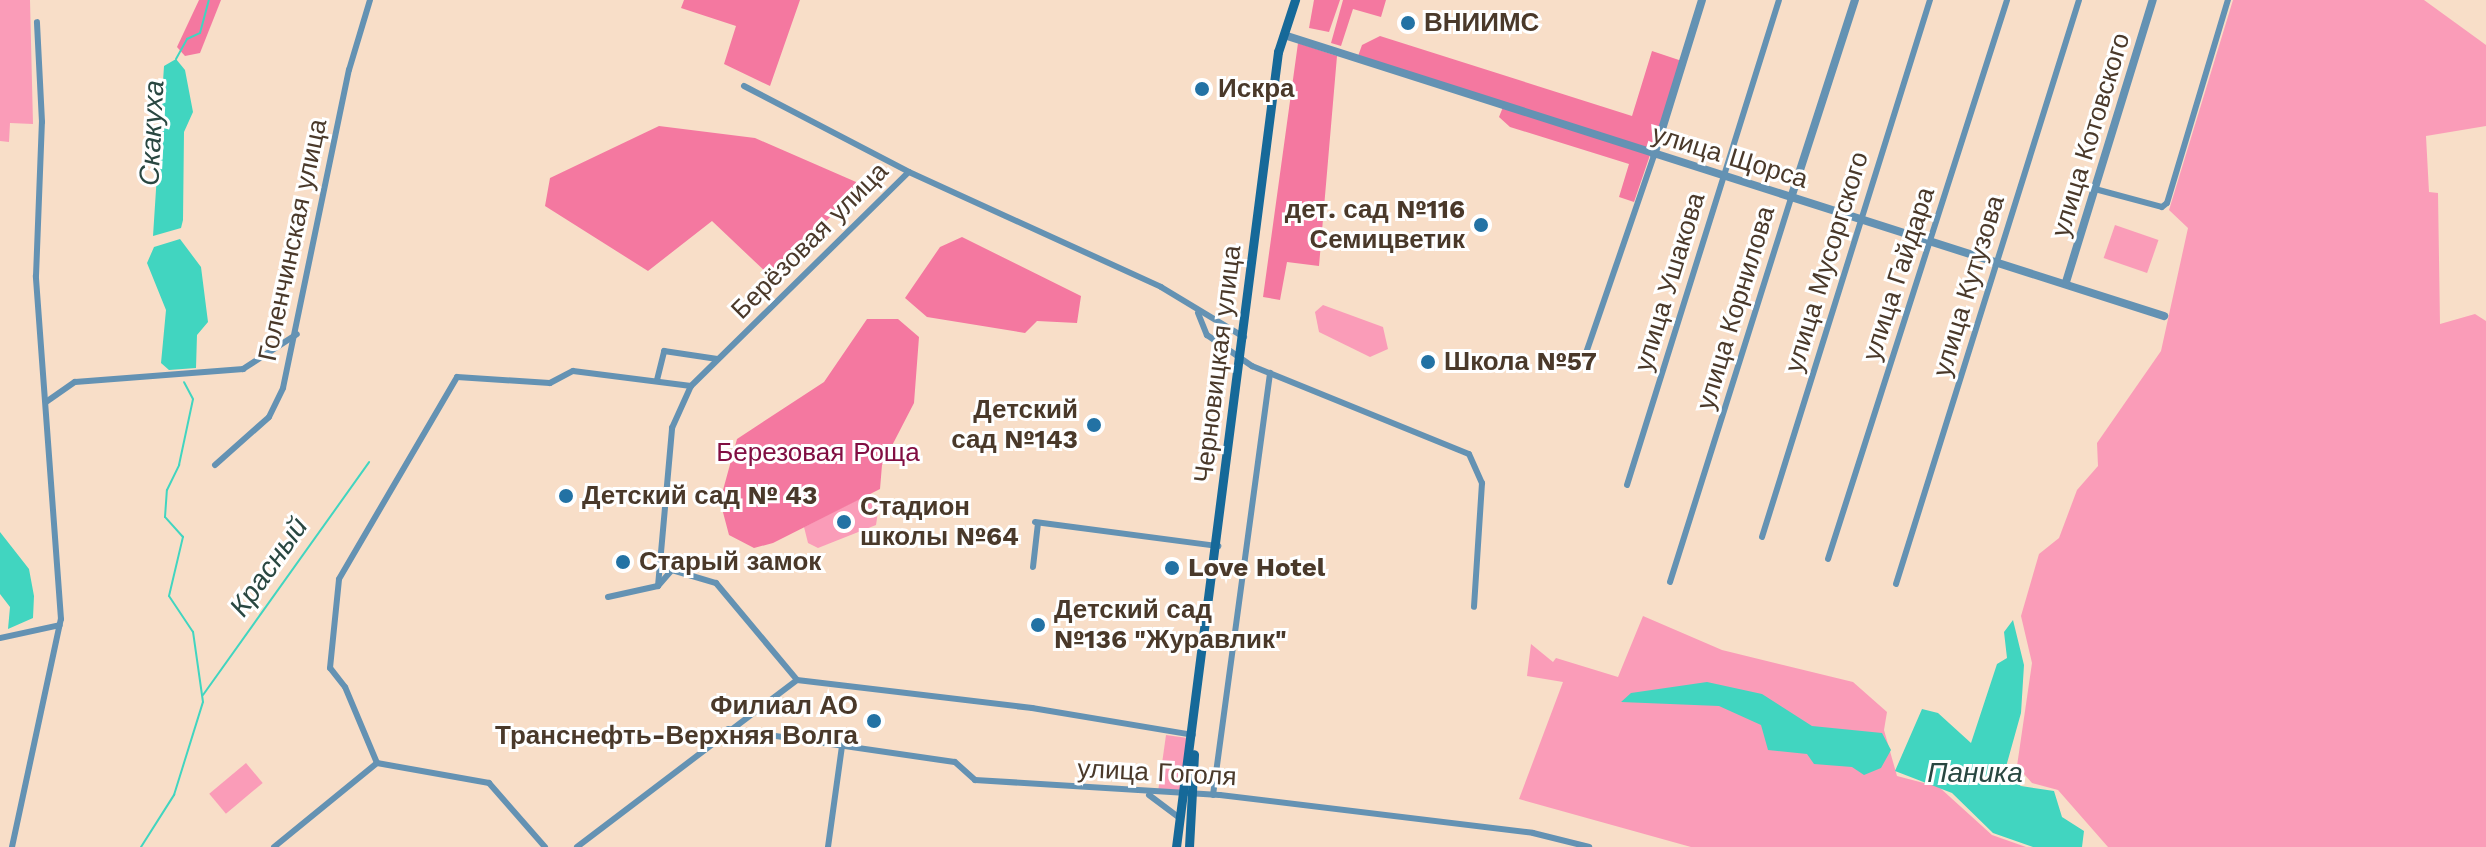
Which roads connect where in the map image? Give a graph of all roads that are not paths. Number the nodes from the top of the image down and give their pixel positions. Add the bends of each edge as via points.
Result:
1 (370, 0) edge
2 (1295, 0) edge
3 (1702, 0) edge
4 (1779, 0) edge
5 (1855, 0) edge
6 (1930, 0) edge
7 (2007, 0) edge
8 (2079, 0) edge
9 (2153, 0) edge
10 (2228, 0) edge
11 (37, 22) dead end
12 (1284, 35) junction
13 (744, 86) dead end
14 (1654, 155) junction
15 (909, 172) junction
16 (1724, 176) junction
17 (2095, 189) junction
18 (1791, 198) junction
19 (1862, 219) junction
20 (1931, 241) junction
21 (1997, 262) junction
22 (2066, 282) junction
23 (1198, 313) junction
24 (2164, 316) dead end
25 (298, 333) junction
26 (1244, 337) junction
27 (1586, 353) dead end
28 (717, 359) junction
29 (1241, 359) junction
30 (1270, 373) junction
31 (657, 380) junction
32 (691, 386) junction
33 (46, 402) junction
34 (215, 465) dead end
35 (1627, 485) dead end
36 (1762, 537) dead end
37 (1218, 546) junction
38 (1828, 559) dead end
39 (1033, 567) dead end
40 (1670, 582) dead end
41 (1896, 584) dead end
42 (658, 586) junction
43 (608, 597) dead end
44 (1474, 607) dead end
45 (60, 625) junction
46 (0, 638) edge
47 (797, 680) junction
48 (728, 729) junction
49 (1194, 735) junction
50 (842, 746) junction
51 (377, 763) junction
52 (1183, 792) junction
53 (1194, 793) junction
54 (1149, 795) junction
55 (1213, 795) junction
56 (1180, 818) junction
57 (1568, 839) junction
58 (12, 847) edge
59 (274, 847) edge
60 (545, 847) edge
61 (577, 847) edge
62 (828, 847) edge
63 (1176, 847) edge
64 (1189, 847) edge
65 (1566, 847) edge
66 (1589, 847) edge

1 - 25 street, Голенчинская улица via 349,70
2 - 12 main road, Черновицкая улица
3 - 14 street
4 - 16 street, улица Ушакова
5 - 18 street, улица Корнилова
6 - 19 street, улица Мусоргского
7 - 20 street, улица Гайдара
8 - 21 street, улица Кутузова
9 - 17 street, улица Котовского
10 - 17 street via 2167,203 2162,207
11 - 33 street via 42,122 36,276
12 - 14 street, улица Щорса
12 - 26 main road, Черновицкая улица
13 - 15 street
14 - 16 street, улица Щорса
14 - 27 street
15 - 23 street, Берёзовая улица via 1161,287
15 - 28 street, Берёзовая улица
16 - 18 street, улица Щорса
16 - 35 street, улица Ушакова
17 - 22 street, улица Котовского
18 - 19 street, улица Щорса
18 - 40 street, улица Корнилова
19 - 20 street, улица Щорса
19 - 36 street, улица Мусоргского
20 - 21 street, улица Щорса
20 - 38 street, улица Гайдара
21 - 22 street, улица Щорса
21 - 41 street, улица Кутузова
22 - 24 street, улица Щорса
23 - 26 street, Берёзовая улица
23 - 29 street, Берёзовая улица via 1207,335
25 - 33 street via 243,369 75,382
25 - 34 street, Голенчинская улица via 274,409
26 - 29 main road, Черновицкая улица
28 - 31 street via 664,351
28 - 32 street, Берёзовая улица
29 - 30 street, Берёзовая улица
29 - 37 main road, Черновицкая улица
30 - 44 street, Берёзовая улица via 1469,454 1482,483
30 - 55 street
31 - 32 street
31 - 51 street via 573,371 550,383 457,377 339,579 330,668
32 - 42 street, Берёзовая улица via 672,428
33 - 45 street
37 - 39 street via 1037,522
37 - 49 main road, Черновицкая улица
42 - 43 street
42 - 47 street via 672,570 716,583
45 - 46 street
45 - 58 street
47 - 48 street
47 - 49 street, улица Гоголя via 1032,708
48 - 50 street, улица Гоголя
48 - 61 street
49 - 52 main road, Черновицкая улица
49 - 53 main road, Черновицкая улица
50 - 54 street, улица Гоголя via 955,762 975,780
50 - 62 street
51 - 59 street
51 - 60 street via 489,783
52 - 53 street, улица Гоголя
52 - 54 street, улица Гоголя
52 - 56 main road, Черновицкая улица
53 - 55 street, улица Гоголя
53 - 64 main road, Черновицкая улица
54 - 56 street
55 - 57 street, улица Гоголя
56 - 63 main road, Черновицкая улица
57 - 65 street
57 - 66 street, улица Гоголя

